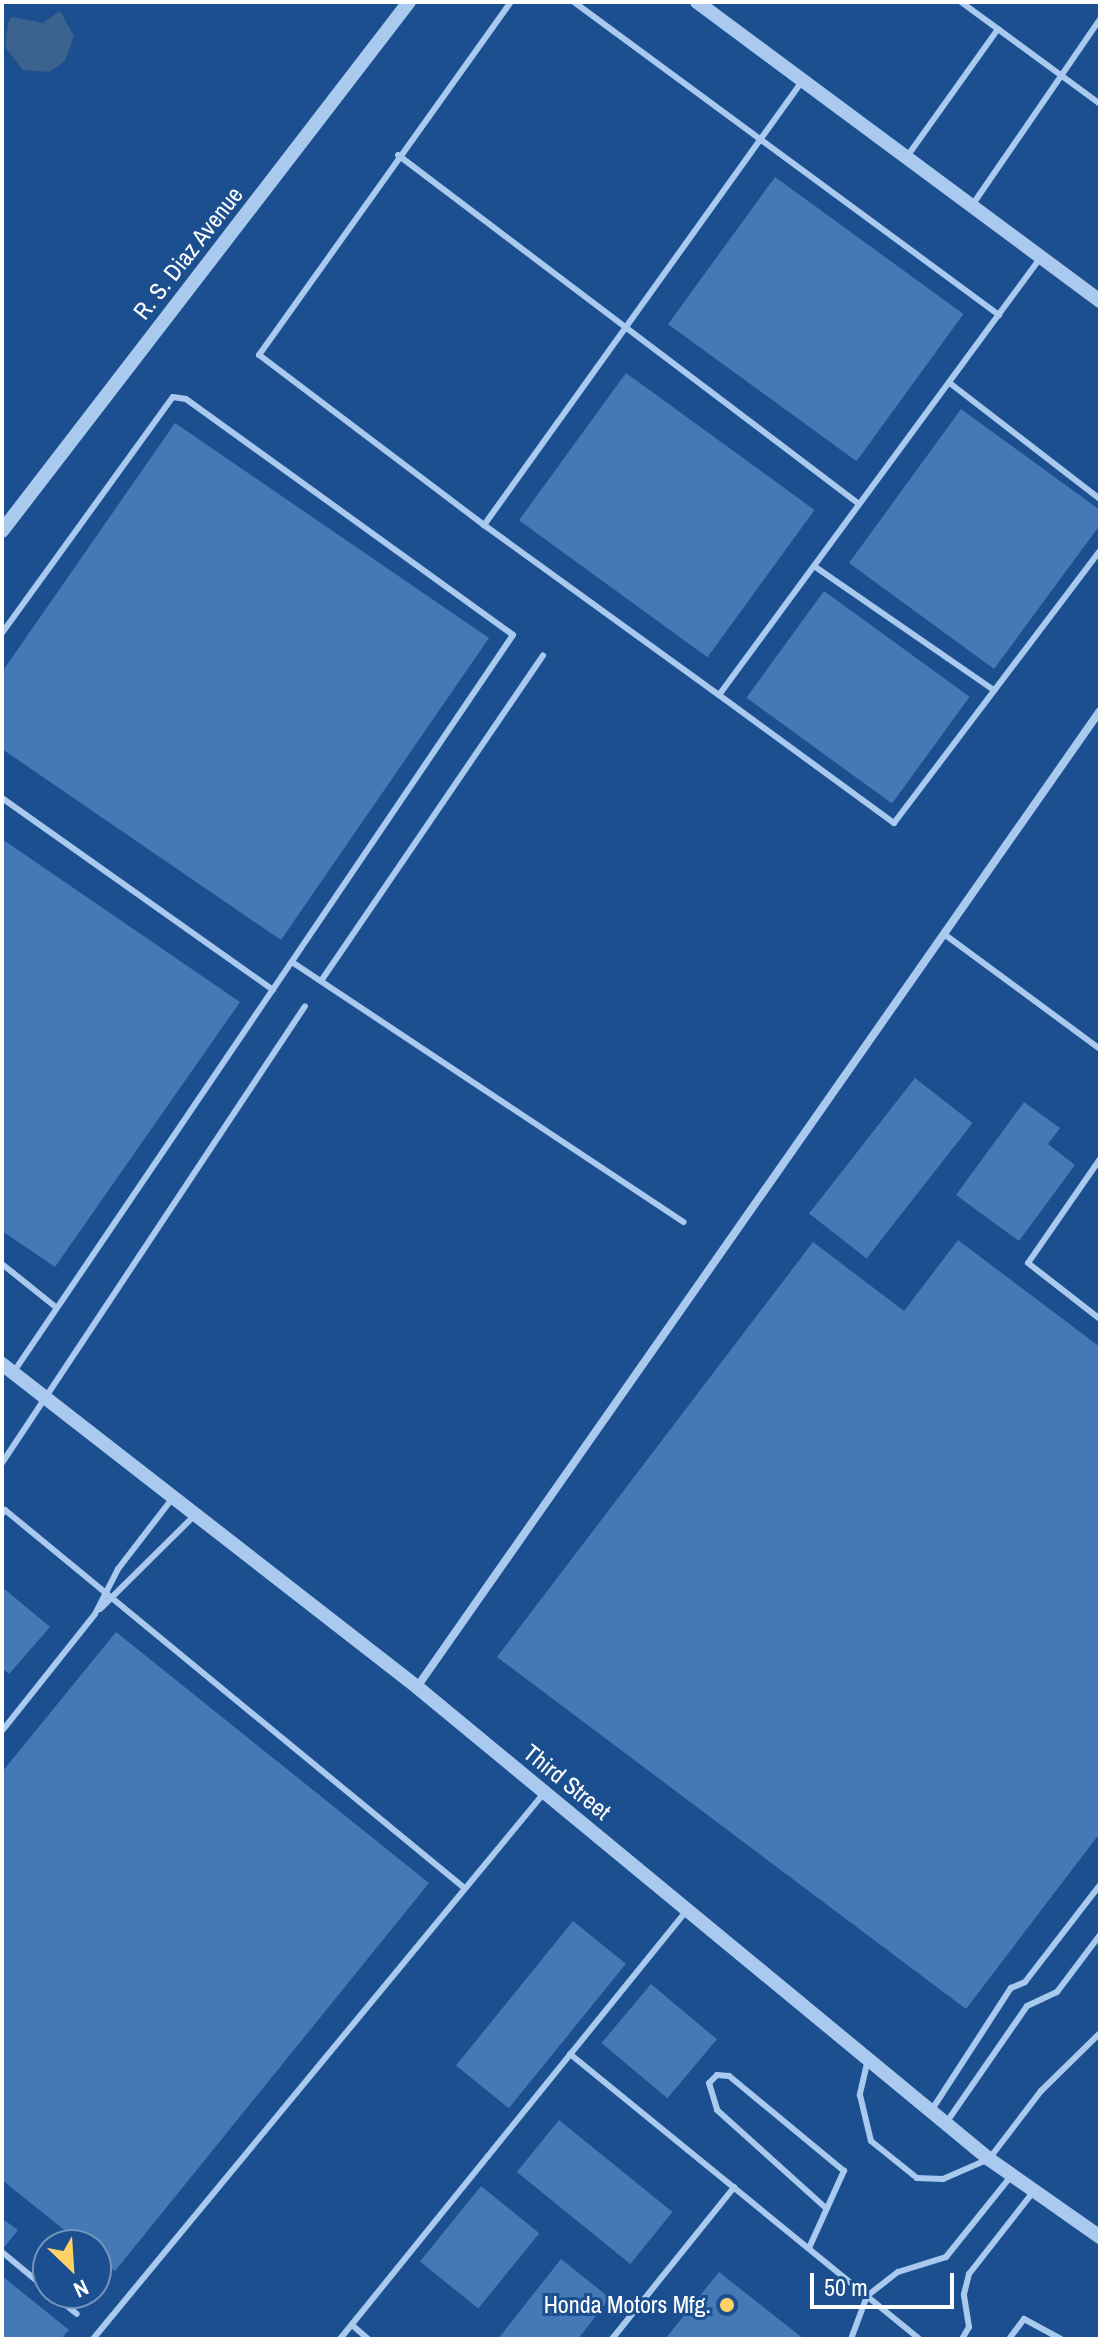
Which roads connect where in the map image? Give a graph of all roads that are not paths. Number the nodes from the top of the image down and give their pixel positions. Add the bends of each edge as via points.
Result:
1 (409, 2) edge
2 (511, 2) edge
3 (574, 2) edge
4 (697, 2) edge
5 (961, 2) edge
6 (1100, 19) edge
7 (998, 29) junction
8 (1059, 75) junction
9 (803, 80) junction
10 (1100, 104) edge
11 (759, 142) junction
12 (398, 155) junction
13 (906, 158) junction
14 (972, 206) junction
15 (1041, 257) junction
16 (1100, 301) edge
17 (999, 315) junction
18 (624, 329) junction
19 (951, 384) junction
20 (1100, 499) edge
21 (859, 504) junction
22 (484, 525) junction
23 (2, 531) edge
24 (1100, 551) edge
25 (814, 566) junction
26 (2, 633) edge
27 (543, 656) dead end
28 (994, 690) junction
29 (719, 695) junction
30 (1100, 711) edge
31 (2, 798) edge
32 (944, 934) junction
33 (292, 962) junction
34 (321, 981) junction
35 (273, 990) junction
36 (305, 1006) dead end
37 (1100, 1049) edge
38 (1100, 1159) edge
39 (684, 1222) dead end
40 (2, 1264) edge
41 (57, 1308) junction
42 (1100, 1319) edge
43 (8, 1368) edge
44 (42, 1395) junction
45 (2, 1463) edge
46 (173, 1497) junction
47 (2, 1514) edge
48 (195, 1515) junction
49 (106, 1593) junction
50 (112, 1599) junction
51 (97, 1611) junction
52 (417, 1687) junction
53 (2, 1731) edge
54 (544, 1792) junction
55 (1100, 1885) edge
56 (462, 1886) junction
57 (687, 1910) junction
58 (1100, 1935) edge
59 (1100, 2033) edge
60 (570, 2054) junction
61 (868, 2059) junction
62 (931, 2111) junction
63 (946, 2123) junction
64 (989, 2159) junction
65 (1012, 2175) junction
66 (734, 2187) junction
67 (1034, 2191) junction
68 (826, 2208) junction
69 (1100, 2237) edge
70 (809, 2248) junction
71 (2, 2252) edge
72 (32, 2277) edge
73 (867, 2296) junction
74 (71, 2309) edge
75 (77, 2314) dead end
76 (352, 2325) junction
77 (93, 2339) edge
78 (340, 2339) edge
79 (368, 2339) edge
80 (612, 2339) edge
81 (851, 2339) edge
82 (920, 2339) edge
83 (962, 2339) edge
84 (1009, 2339) edge
85 (1061, 2339) edge

1 - 23 street, R. S. Diaz Avenue
2 - 12 lane
3 - 11 lane
4 - 9 street
5 - 7 lane
6 - 8 lane
7 - 8 lane
7 - 13 lane
8 - 10 lane
8 - 14 lane
9 - 11 lane
9 - 13 street
11 - 17 lane
11 - 18 lane
12 - 18 lane
12 - 22 lane via 259,355
13 - 14 street
14 - 15 street
15 - 16 street
15 - 17 lane
17 - 19 lane
18 - 21 lane
18 - 22 lane
19 - 20 lane
19 - 21 lane
21 - 25 lane
22 - 29 lane
24 - 28 lane
25 - 28 lane
25 - 29 lane
26 - 33 lane via 173,397 186,399 513,635
27 - 34 lane
28 - 29 lane via 894,823
30 - 32 street
31 - 35 lane
32 - 37 lane
32 - 52 street
33 - 34 lane
33 - 35 lane
34 - 39 lane
35 - 41 lane
36 - 44 lane
38 - 42 lane via 1028,1263
40 - 41 lane
41 - 43 lane
43 - 44 street, Third Street
44 - 45 lane
44 - 46 street, Third Street
46 - 48 street, Third Street
46 - 49 lane
47 - 49 lane via 5,1510
48 - 50 lane
48 - 52 street, Third Street
49 - 50 lane
49 - 51 lane
50 - 51 lane
50 - 56 lane
51 - 53 lane
52 - 54 street, Third Street
54 - 56 lane
54 - 57 street, Third Street
55 - 62 lane via 1025,1982 1011,1988
56 - 77 lane
57 - 60 lane
57 - 61 street, Third Street
58 - 63 lane via 1057,1992 1027,2006
59 - 64 lane via 1041,2091
60 - 66 lane
60 - 76 lane
61 - 62 street, Third Street
61 - 64 lane via 860,2095 864,2123 871,2141 893,2163 917,2178 943,2179
62 - 63 street, Third Street
63 - 64 street, Third Street
64 - 65 street, Third Street
65 - 67 street, Third Street
65 - 73 lane via 946,2257 898,2272
66 - 70 lane
66 - 80 lane
67 - 69 street, Third Street
67 - 83 lane via 969,2274 964,2294 969,2327
68 - 68 lane via 844,2171 729,2076 717,2075 709,2083 717,2110
68 - 70 lane
70 - 73 lane
71 - 72 lane
73 - 81 lane
73 - 82 lane
74 - 75 lane
76 - 78 lane
76 - 79 lane
84 - 85 lane via 1024,2319

